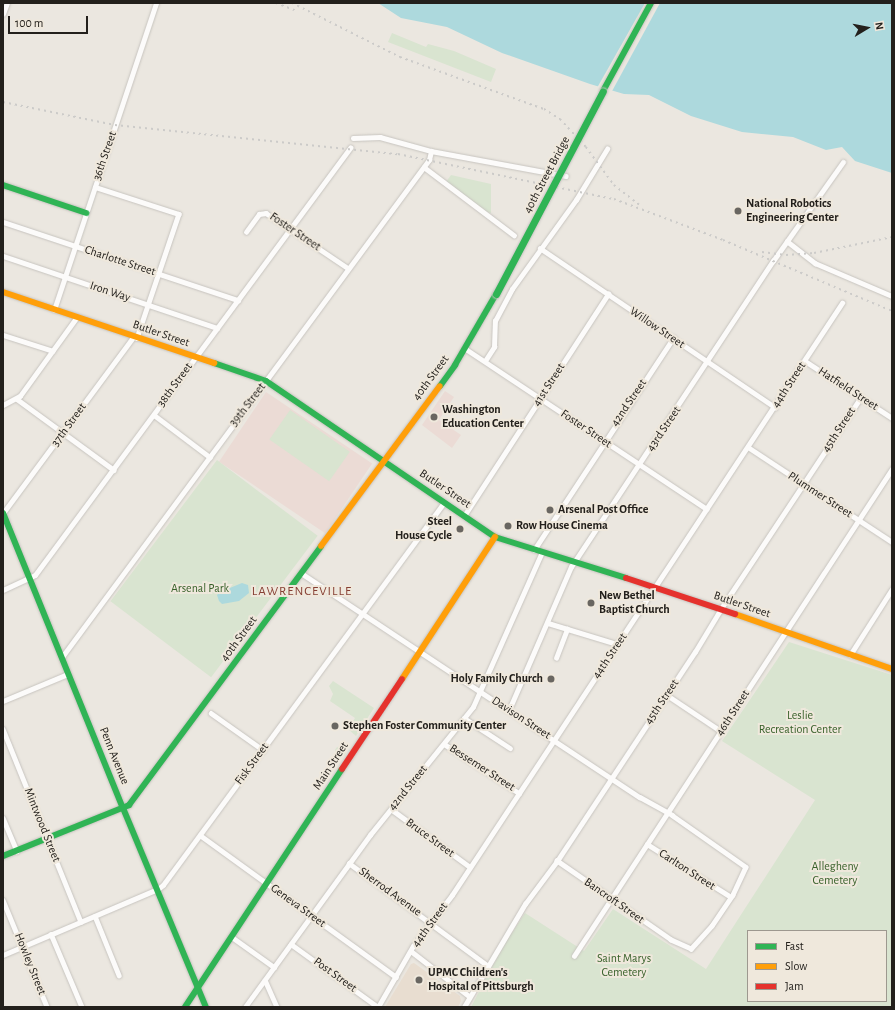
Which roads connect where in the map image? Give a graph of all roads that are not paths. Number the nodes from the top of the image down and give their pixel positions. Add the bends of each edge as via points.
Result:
1 (7, 3) edge
2 (156, 3) edge
3 (651, 3) edge
4 (3, 14) edge
5 (353, 138) dead end
6 (350, 148) dead end
7 (607, 149) dead end
8 (431, 151) junction
9 (843, 162) dead end
10 (424, 167) junction
11 (566, 176) dead end
12 (3, 185) edge
13 (95, 187) junction
14 (86, 213) junction
15 (3, 222) edge
16 (290, 229) junction
17 (246, 232) dead end
18 (514, 235) dead end
19 (787, 241) junction
20 (75, 246) junction
21 (540, 248) junction
22 (3, 256) edge
23 (348, 268) junction
24 (159, 274) junction
25 (66, 277) junction
26 (3, 292) edge
27 (608, 294) junction
28 (892, 296) edge
29 (238, 300) junction
30 (842, 304) dead end
31 (148, 305) junction
32 (54, 310) junction
33 (78, 317) junction
34 (217, 328) junction
35 (3, 335) edge
36 (136, 337) junction
37 (673, 338) junction
38 (466, 349) junction
39 (53, 351) junction
40 (461, 356) joint
41 (196, 357) junction
42 (485, 361) junction
43 (805, 361) junction
44 (708, 362) junction
45 (266, 381) junction
46 (861, 396) junction
47 (17, 399) junction
48 (540, 399) junction
49 (3, 405) edge
50 (775, 407) junction
51 (154, 415) junction
52 (892, 418) edge
53 (63, 433) junction
54 (604, 441) junction
55 (748, 447) junction
56 (210, 457) junction
57 (384, 460) junction
58 (640, 465) junction
59 (892, 469) edge
60 (114, 470) junction
61 (803, 484) junction
62 (444, 503) junction
63 (707, 509) junction
64 (3, 513) edge
65 (464, 516) junction
66 (858, 520) junction
67 (495, 537) junction
68 (892, 542) edge
69 (534, 550) junction
70 (542, 552) junction
71 (575, 562) junction
72 (301, 573) junction
73 (30, 578) junction
74 (656, 587) junction
75 (892, 589) edge
76 (3, 590) edge
77 (721, 610) junction
78 (363, 614) junction
79 (548, 622) junction
80 (567, 629) junction
81 (786, 632) junction
82 (617, 644) junction
83 (420, 652) junction
84 (850, 654) junction
85 (62, 657) junction
86 (556, 658) dead end
87 (892, 669) edge
88 (68, 674) junction
89 (480, 691) junction
90 (666, 695) junction
91 (3, 701) edge
92 (509, 710) junction
93 (211, 713) dead end
94 (464, 718) junction
95 (3, 729) edge
96 (721, 731) junction
97 (555, 740) junction
98 (444, 744) junction
99 (510, 748) dead end
100 (263, 750) junction
101 (612, 777) junction
102 (519, 793) junction
103 (123, 808) junction
104 (391, 810) junction
105 (666, 814) junction
106 (3, 818) edge
107 (200, 835) junction
108 (48, 838) junction
109 (647, 844) junction
110 (17, 851) junction
111 (3, 856) edge
112 (557, 861) junction
113 (742, 862) joint
114 (349, 864) junction
115 (470, 867) junction
116 (267, 883) junction
117 (158, 889) junction
118 (728, 895) dead end
119 (611, 899) junction
120 (3, 900) edge
121 (95, 916) junction
122 (312, 916) junction
123 (81, 922) junction
124 (431, 923) junction
125 (52, 934) junction
126 (232, 936) junction
127 (291, 944) junction
128 (22, 947) junction
129 (411, 951) junction
130 (3, 955) edge
131 (574, 956) dead end
132 (487, 965) junction
133 (274, 967) junction
134 (119, 975) dead end
135 (396, 977) junction
136 (265, 980) junction
137 (198, 988) junction
138 (469, 996) junction
139 (47, 1007) edge
140 (82, 1007) edge
141 (185, 1007) edge
142 (206, 1007) edge
143 (245, 1007) edge
144 (277, 1007) edge
145 (378, 1007) edge
146 (464, 1007) edge

1 - 4 street
2 - 13 street, 36th Street
3 - 38 main road, 40th Street Bridge, bridge
5 - 8 street via 380,137
6 - 16 street, 38th Street
7 - 21 street via 576,200
8 - 10 street, 39th Street
8 - 11 street
9 - 19 street, 43rd Street
10 - 18 street
10 - 23 street, 39th Street
12 - 14 main road
13 - 14 street, 36th Street
13 - 24 street, 37th Street via 179,214
14 - 20 street, 36th Street
15 - 20 street, Charlotte Street
16 - 17 street, Foster Street via 262,212
16 - 23 street, Foster Street
16 - 29 street, 38th Street
19 - 28 street via 815,263
19 - 44 street, 43rd Street
20 - 24 street, Charlotte Street
20 - 25 street, 36th Street
21 - 27 street, Willow Street
21 - 42 street via 512,289 495,321 494,347
22 - 25 street, Iron Way
23 - 45 street, 39th Street
24 - 29 street, Charlotte Street
24 - 31 street, 37th Street
25 - 31 street, Iron Way
25 - 32 street, 36th Street
26 - 32 main road, Butler Street
27 - 37 street, Willow Street
27 - 48 street, 41st Street
29 - 34 street, 38th Street
30 - 43 street, 44th Street
31 - 34 street, Iron Way
31 - 36 street, 37th Street
32 - 33 main road, Butler Street
33 - 36 main road, Butler Street
33 - 39 street
34 - 41 street, 38th Street
35 - 39 street
36 - 41 main road, Butler Street
36 - 53 street, 37th Street
37 - 44 street, Willow Street
37 - 54 street, 42nd Street
38 - 40 main road, 40th Street Bridge
38 - 42 street, Foster Street
39 - 47 street
40 - 57 main road, 40th Street
41 - 45 main road, Butler Street
41 - 51 street, 38th Street
42 - 48 street, Foster Street
43 - 46 street, Hatfield Street
43 - 50 street, 44th Street
44 - 50 street, Willow Street
44 - 58 street, 43rd Street
45 - 56 street, 39th Street
45 - 57 main road, Butler Street
46 - 52 street, Hatfield Street
46 - 61 street, 45th Street
47 - 49 street
47 - 53 street
48 - 54 street, Foster Street
48 - 65 street, 41st Street
50 - 55 street, 44th Street
51 - 56 street
51 - 60 street, 38th Street
53 - 60 street
53 - 64 street, 37th Street
54 - 58 street, Foster Street
54 - 69 street, 42nd Street
55 - 61 street, Plummer Street
55 - 63 street, 44th Street
56 - 85 street, 39th Street
57 - 62 main road, Butler Street
57 - 72 main road, 40th Street
58 - 63 street, Foster Street
58 - 71 street, 43rd Street
59 - 66 street, 46th Street
60 - 73 street, 38th Street via 35,575
61 - 66 street, Plummer Street
61 - 77 street, 45th Street
62 - 65 main road, Butler Street
62 - 78 street, Fisk Street
63 - 74 street, 44th Street
64 - 73 main road, Penn Avenue
65 - 67 main road, Butler Street
66 - 68 street, Plummer Street
66 - 81 street, 46th Street
67 - 69 main road, Butler Street
67 - 83 main road, Main Street
69 - 70 main road, Butler Street
70 - 71 main road, Butler Street
70 - 89 street, 42nd Street
71 - 74 main road, Butler Street
71 - 79 street, 43rd Street
72 - 78 street, Davison Street
72 - 103 main road, 40th Street via 143,787 129,805
73 - 76 street, 38th Street
73 - 85 main road, Penn Avenue
74 - 77 main road, Butler Street
74 - 82 street, 44th Street
75 - 84 street
77 - 81 main road, Butler Street
77 - 90 street, 45th Street
78 - 83 street, Davison Street
78 - 100 street, Fisk Street
79 - 80 street
79 - 92 street, 43rd Street
80 - 82 street
80 - 86 street
81 - 84 main road, Butler Street
81 - 96 street, 46th Street
82 - 97 street, 44th Street
83 - 89 street, Davison Street
83 - 116 main road, Main Street
84 - 87 main road, Butler Street
85 - 88 main road, Penn Avenue
88 - 91 street
88 - 103 main road, Penn Avenue
89 - 92 street, Davison Street
89 - 94 street, 42nd Street
90 - 96 street
90 - 101 street, 45th Street
92 - 97 street, Davison Street
93 - 100 street
94 - 98 street, 42nd Street
94 - 99 street
95 - 108 street, Mintwood Street
96 - 105 street, 46th Street
97 - 101 street, Davison Street
97 - 102 street, 44th Street
98 - 102 street, Bessemer Street
98 - 104 street, 42nd Street
100 - 107 street, Fisk Street
101 - 105 street, Davison Street
101 - 112 street, 45th Street
102 - 115 street, 44th Street
103 - 108 main road, 40th Street
103 - 117 main road, Penn Avenue
104 - 114 street, 42nd Street
104 - 115 street, Bruce Street
105 - 109 street, 46th Street
105 - 113 street, Davison Street via 672,815
106 - 110 street
107 - 116 street, Geneva Street
107 - 117 street, Fisk Street
108 - 110 main road, 40th Street
108 - 123 street, Mintwood Street
109 - 118 street, Carlton Street
109 - 119 street, 46th Street
110 - 111 main road, 40th Street
112 - 119 street, Bancroft Street
112 - 132 street, 45th Street via 525,904
113 - 119 street, Bancroft Street via 746,868 733,895 695,947 688,949
114 - 122 street, 42nd Street
114 - 124 street, Sherrod Avenue
115 - 124 street, 44th Street
116 - 122 street, Geneva Street
116 - 126 main road, Main Street
117 - 121 street, Fisk Street
117 - 137 main road, Penn Avenue
119 - 131 street, 46th Street
120 - 128 street, Howley Street
121 - 123 street, Fisk Street
121 - 134 street
122 - 127 street, 42nd Street
122 - 135 street, Geneva Street
123 - 125 street, Fisk Street
124 - 129 street, 44th Street
124 - 132 street, Sherrod Avenue
125 - 128 street, Fisk Street
125 - 140 street
126 - 133 street
126 - 137 main road, Main Street
127 - 133 street, 42nd Street
127 - 145 street, Post Street
128 - 130 street, Fisk Street
128 - 139 street, Howley Street
129 - 135 street, 44th Street
129 - 138 street
132 - 138 street, 45th Street
133 - 136 street, 42nd Street
135 - 145 street, 44th Street
136 - 143 street, 42nd Street
136 - 144 street
137 - 141 main road, Main Street
137 - 142 main road, Penn Avenue
138 - 146 street, 45th Street

